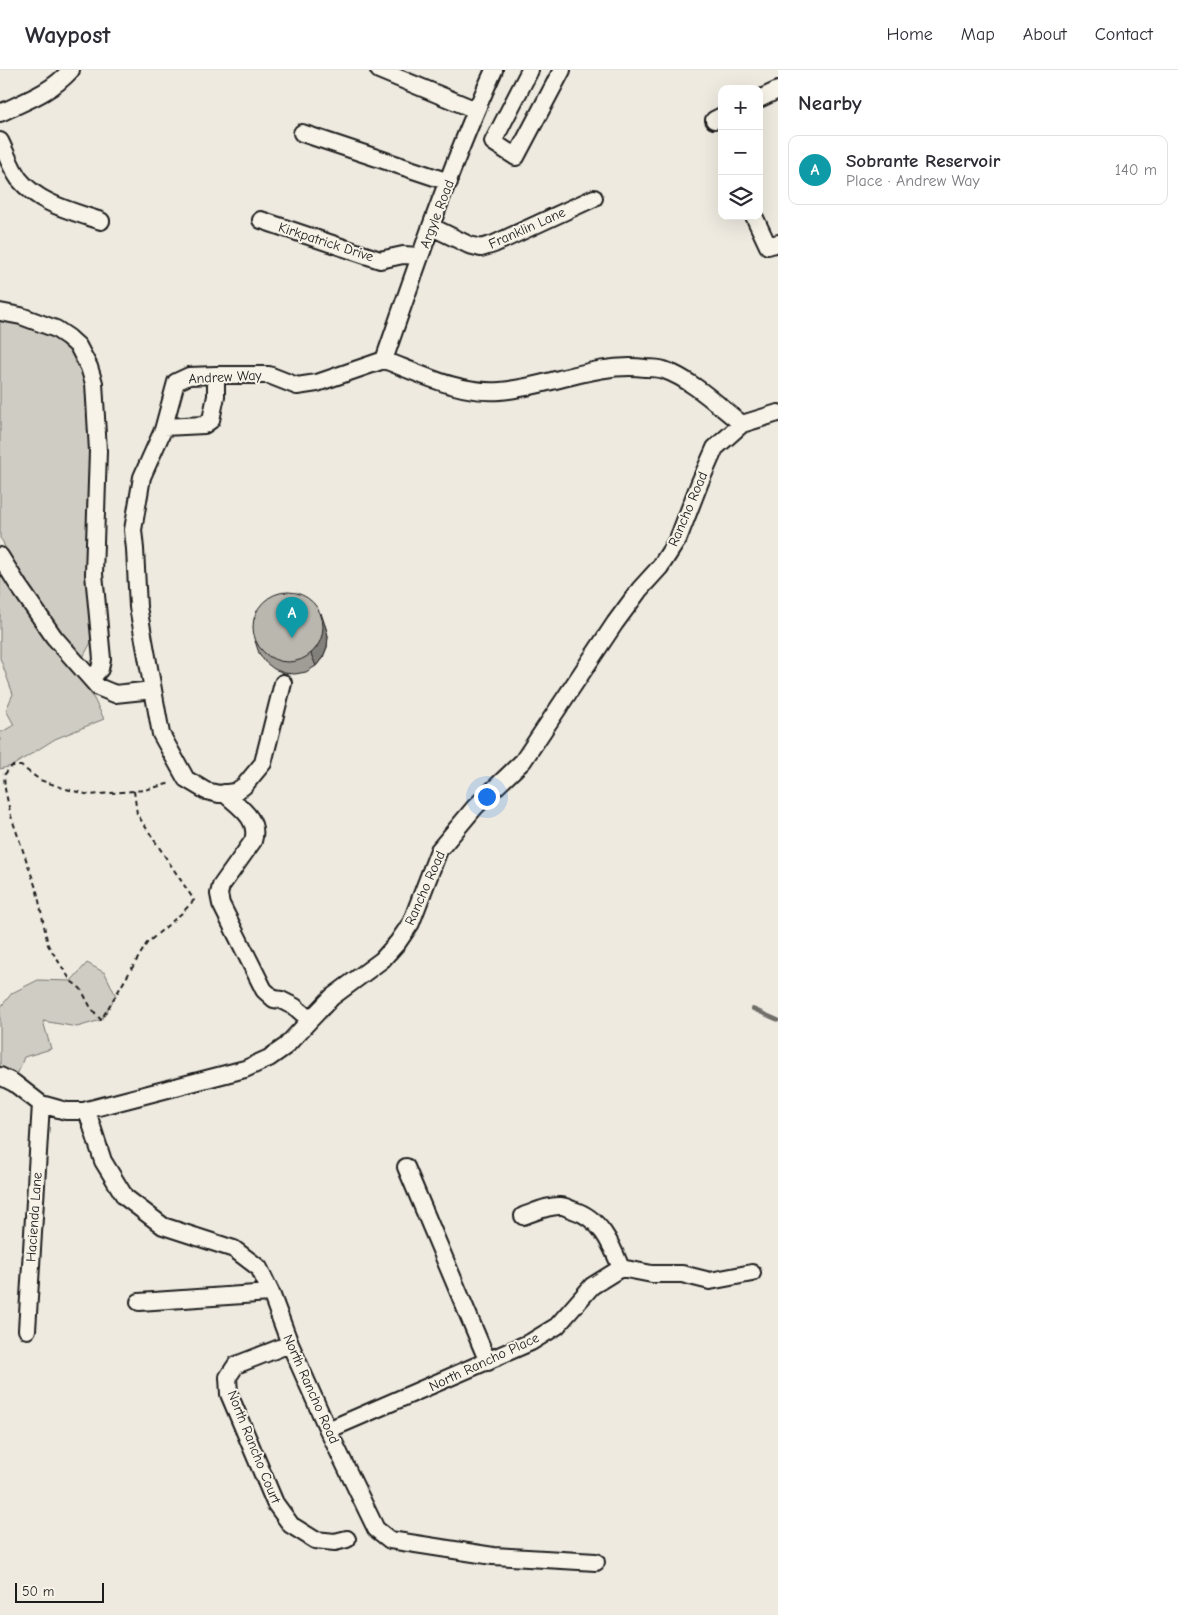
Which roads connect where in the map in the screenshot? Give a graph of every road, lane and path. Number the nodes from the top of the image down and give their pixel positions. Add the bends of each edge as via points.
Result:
1 (71, 70) edge
2 (379, 70) edge
3 (494, 70) edge
4 (530, 70) edge
5 (562, 70) edge
6 (778, 90) edge
7 (763, 97) edge
8 (476, 110) junction
9 (0, 113) edge
10 (302, 133) dead end
11 (467, 134) junction
12 (0, 141) edge
13 (493, 142) junction
14 (449, 182) junction
15 (594, 198) dead end
16 (261, 220) dead end
17 (756, 220) edge
18 (101, 221) dead end
19 (432, 227) junction
20 (778, 243) edge
21 (420, 256) junction
22 (0, 312) edge
23 (384, 360) junction
24 (216, 375) junction
25 (778, 413) edge
26 (742, 424) junction
27 (164, 426) junction
28 (0, 556) edge
29 (91, 679) junction
30 (283, 683) dead end
31 (153, 690) junction
32 (186, 779) junction
33 (134, 791) junction
34 (224, 793) junction
35 (310, 1020) junction
36 (0, 1076) edge
37 (41, 1104) junction
38 (87, 1111) junction
39 (406, 1167) dead end
40 (523, 1216) dead end
41 (621, 1268) junction
42 (752, 1272) dead end
43 (271, 1293) junction
44 (139, 1302) dead end
45 (27, 1330) dead end
46 (290, 1344) junction
47 (488, 1362) junction
48 (328, 1430) junction
49 (347, 1539) dead end
50 (596, 1562) dead end

1 - 9 street via 49,91
2 - 8 street
3 - 8 street, Argyle Road
4 - 13 street
5 - 13 street via 516,157
6 - 7 street
8 - 11 street, Argyle Road
10 - 14 street
11 - 13 street
11 - 14 street, Argyle Road
12 - 18 street via 18,178 32,193 51,204
14 - 19 street, Argyle Road
15 - 19 street, Franklin Lane via 481,248
16 - 21 street, Kirkpatrick Drive via 380,260 402,255
17 - 20 street via 768,246
19 - 21 street, Argyle Road
21 - 23 street, Argyle Road
22 - 29 street via 47,325 68,337 78,346 94,383 98,450 94,574 102,659 100,669
23 - 24 street, Andrew Way via 317,383 297,386 269,375
23 - 26 street via 445,384 490,391 536,385 598,369 633,366 663,370 692,386
24 - 27 street, Andrew Way via 189,376 176,382
24 - 27 street via 211,420 204,425
25 - 26 street, Rancho Road
26 - 35 street, Rancho Road via 715,448 678,540 616,623 523,761 475,807 439,850 411,923 398,942 382,960 332,997
27 - 31 street, Andrew Way via 142,477 133,530 138,607
28 - 29 street via 54,637
29 - 31 street via 98,687 115,694
30 - 34 street via 263,763 244,786 235,792
31 - 32 street, Andrew Way via 161,734
32 - 33 path
32 - 34 street via 206,791
33 - 33 path via 90,795 66,790 40,780 21,766 12,766 4,775 11,816 37,891 48,945 101,1020 147,943 194,900 137,814
34 - 35 street via 252,820 256,833 221,886 221,904 264,990 274,999 295,1007
35 - 38 street, Rancho Road via 286,1046 245,1069
36 - 37 street
37 - 38 street, Rancho Road via 66,1111
37 - 45 street, Hacienda Lane
38 - 43 street, North Rancho Road via 103,1161 125,1197 163,1226 234,1249 259,1268
39 - 47 street
40 - 41 street via 561,1206 581,1212 600,1226
41 - 42 street via 652,1274 682,1274 710,1281
41 - 47 street, North Rancho Place via 592,1286 558,1326
43 - 44 street
43 - 46 street, North Rancho Road
46 - 48 street, North Rancho Road
46 - 49 street, North Rancho Court via 236,1365 228,1376 229,1394 275,1503 291,1525 314,1540 335,1542
47 - 48 street, North Rancho Place
48 - 50 street, North Rancho Road via 376,1528 390,1540 493,1556

